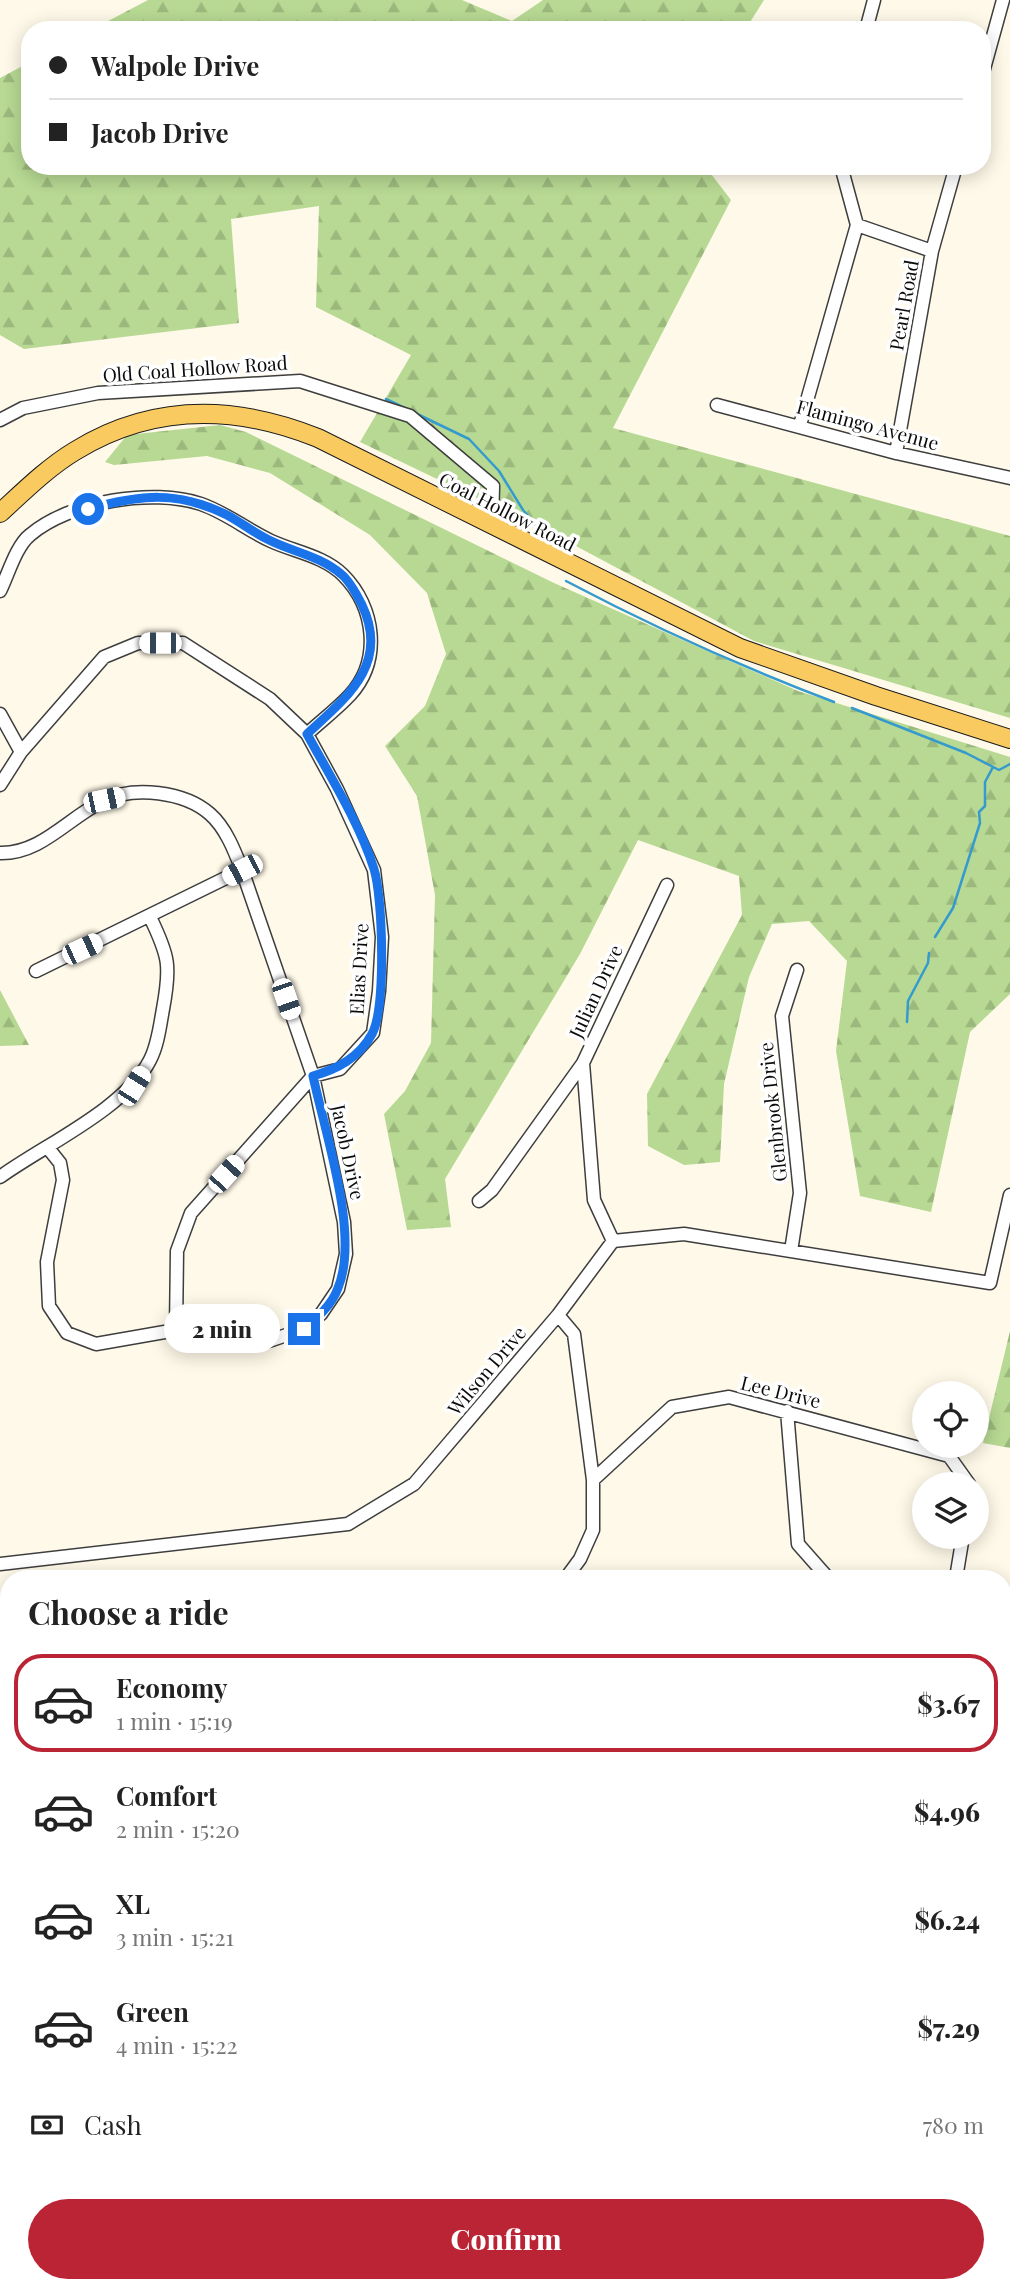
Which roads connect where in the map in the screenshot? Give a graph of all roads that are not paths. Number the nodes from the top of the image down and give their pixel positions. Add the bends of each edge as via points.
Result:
1 (874, 0) edge
2 (1003, 0) edge
3 (868, 21) edge
4 (991, 43) edge
5 (843, 175) edge
6 (953, 175) edge
7 (857, 225) junction
8 (932, 251) junction
9 (717, 405) dead end
10 (0, 421) edge
11 (800, 425) junction
12 (896, 453) junction
13 (1010, 478) edge
14 (0, 513) edge
15 (492, 526) junction
16 (0, 591) edge
17 (0, 714) edge
18 (307, 734) junction
19 (1010, 738) edge
20 (21, 752) junction
21 (0, 785) edge
22 (0, 853) edge
23 (242, 870) junction
24 (667, 885) dead end
25 (150, 917) junction
26 (797, 970) dead end
27 (36, 971) dead end
28 (583, 1063) junction
29 (313, 1076) junction
30 (48, 1148) junction
31 (0, 1177) edge
32 (1010, 1195) edge
33 (479, 1201) dead end
34 (613, 1241) junction
35 (791, 1251) junction
36 (558, 1315) junction
37 (176, 1330) junction
38 (787, 1411) junction
39 (960, 1472) edge
40 (593, 1480) junction
41 (961, 1549) edge
42 (0, 1564) edge
43 (572, 1570) edge
44 (821, 1570) edge
45 (957, 1570) edge

1 - 3 street
2 - 4 street
5 - 7 street
6 - 8 street, Pearl Road
7 - 8 street
7 - 11 street
8 - 12 street, Pearl Road
9 - 11 street, Flamingo Avenue
10 - 15 street, Old Coal Hollow Road via 23,408 98,393 300,381 410,416 493,486
11 - 12 street, Flamingo Avenue
12 - 13 street, Flamingo Avenue
14 - 15 main road, Coal Hollow Road via 62,460 112,432 176,416 235,413 318,438
15 - 19 main road, Coal Hollow Road via 740,648
16 - 18 street via 28,536 64,515 136,497 173,496 228,515 270,541 342,574 371,624 371,656 352,693
17 - 20 street
18 - 20 street, Elias Drive via 270,699 183,643 138,643 104,657
18 - 29 street, Elias Drive via 374,870 382,937 373,1033 340,1069
20 - 21 street, Elias Drive
22 - 23 street via 20,853 104,800 159,793 188,800 212,815
23 - 25 street
23 - 29 street
24 - 28 street, Julian Drive
25 - 27 street
25 - 30 street via 165,947 170,971 151,1059 134,1086
26 - 35 street, Glenbrook Drive via 782,1016 800,1193
28 - 33 street via 492,1190
28 - 34 street, Julian Drive via 594,1200
29 - 37 street via 191,1213 177,1251
29 - 37 street, Jacob Drive via 344,1222 346,1254 338,1289 304,1329 270,1341
30 - 31 street
30 - 37 street, Jacob Drive via 60,1163 63,1180 47,1262 49,1306 67,1333 96,1344
32 - 35 street via 990,1283
34 - 35 street via 684,1234
34 - 36 street, Wilson Drive
36 - 40 street via 574,1334
36 - 42 street, Wilson Drive via 414,1484 348,1524
38 - 39 street, Lee Drive via 949,1456
38 - 40 street, Lee Drive via 729,1397 672,1407
38 - 44 street via 798,1544
40 - 43 street via 593,1530
41 - 45 street

